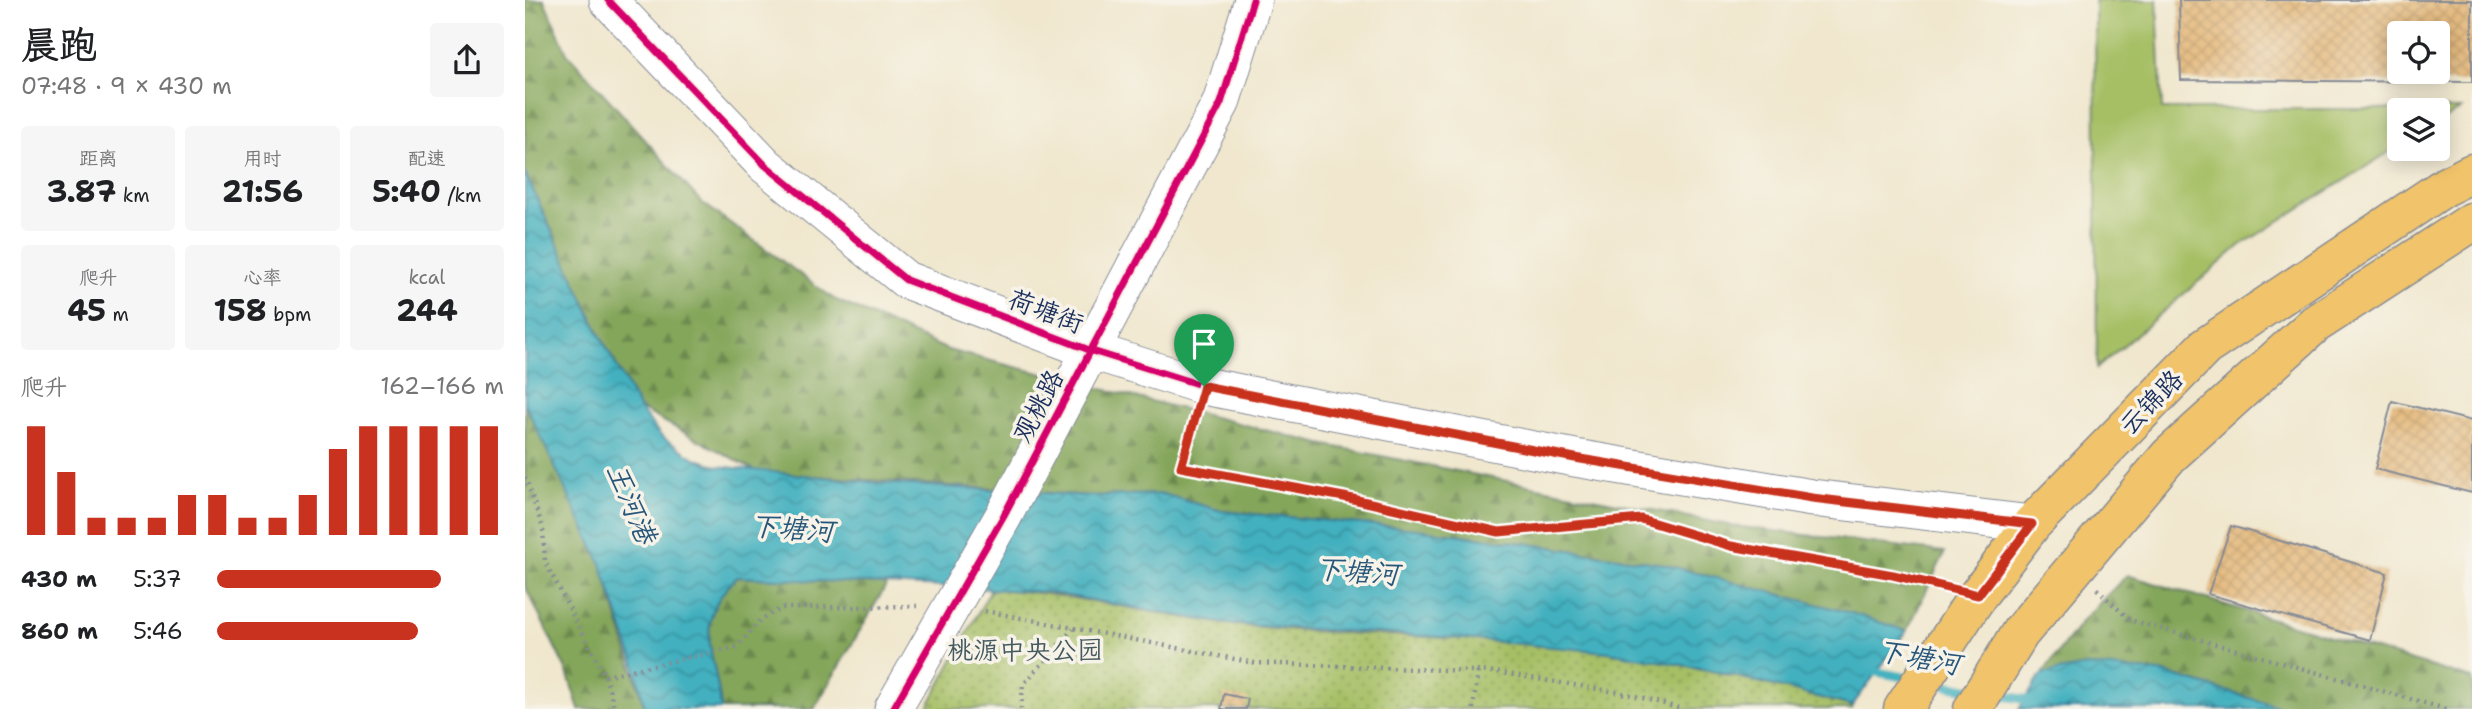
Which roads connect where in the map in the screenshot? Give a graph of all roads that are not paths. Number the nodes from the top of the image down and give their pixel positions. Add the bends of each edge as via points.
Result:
1 (608, 0) edge
2 (1253, 0) edge
3 (2472, 173) edge
4 (2472, 222) edge
5 (1092, 351) junction
6 (2032, 524) junction
7 (893, 709) edge
8 (1903, 709) edge
9 (1973, 709) edge

1 - 5 street, 荷塘街 via 765,166 907,280
2 - 5 street, 观桃路 via 1221,103
3 - 6 main road, 云锦路 via 2205,347
4 - 9 main road, 云锦路 via 2315,324 2169,456 2020,633
5 - 6 street, 荷塘街 via 1204,386 1575,458 1812,498
5 - 7 street, 观桃路
6 - 8 main road, 云锦路 via 1978,595

